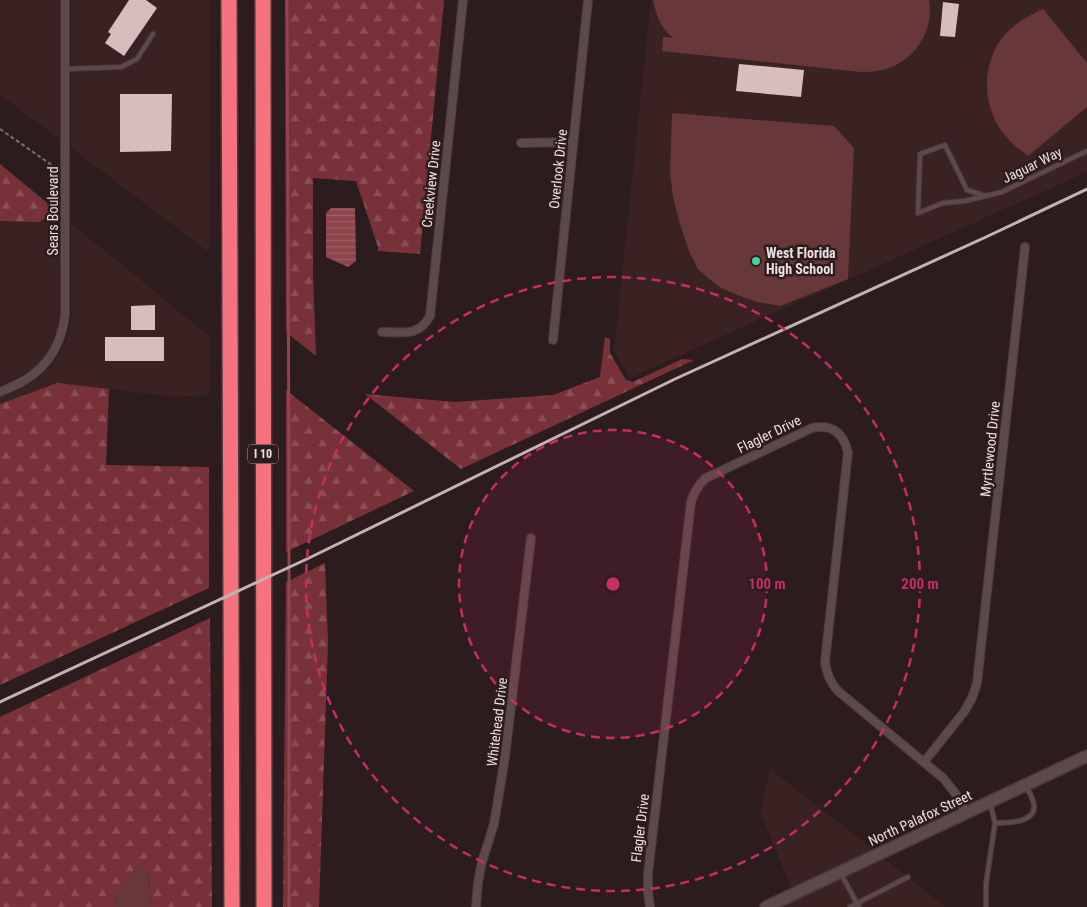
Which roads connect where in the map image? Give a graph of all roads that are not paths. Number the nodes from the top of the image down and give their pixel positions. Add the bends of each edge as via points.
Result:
1 (65, 0) edge
2 (230, 0) edge
3 (262, 0) edge
4 (463, 0) edge
5 (588, 0) edge
6 (154, 34) dead end
7 (65, 68) junction
8 (573, 142) junction
9 (521, 143) dead end
10 (1087, 151) edge
11 (986, 196) junction
12 (1025, 247) dead end
13 (382, 332) dead end
14 (552, 340) dead end
15 (0, 392) edge
16 (531, 538) dead end
17 (1087, 756) edge
18 (924, 762) junction
19 (1026, 785) junction
20 (990, 802) junction
21 (966, 812) junction
22 (996, 823) junction
23 (840, 872) junction
24 (908, 878) dead end
25 (858, 905) edge
26 (232, 907) edge
27 (264, 907) edge
28 (476, 907) edge
29 (650, 907) edge
30 (766, 907) edge
31 (850, 907) edge
32 (986, 907) edge

1 - 7 street, Sears Boulevard
2 - 26 highway, I 10
3 - 27 highway, I 10
4 - 13 street, Creekview Drive via 430,316 414,332
5 - 8 street, Overlook Drive
6 - 7 lane via 137,59 121,67
7 - 15 street, Sears Boulevard via 64,328 46,363 26,380
8 - 9 street
8 - 14 street, Overlook Drive
10 - 11 lane, Jaguar Way via 1002,192
11 - 11 lane, Jaguar Way via 967,190 946,144 920,154 918,213 942,204
12 - 18 street, Myrtlewood Drive via 977,683 964,712
16 - 28 street, Whitehead Drive via 505,757 494,824 478,882
17 - 19 main road, North Palafox Street
18 - 21 street, Flagler Drive via 944,779
18 - 29 street, Flagler Drive via 838,691 826,672 848,452 842,437 829,428 812,428 706,478 699,484 691,502 648,874
19 - 20 main road, North Palafox Street
19 - 22 lane via 1034,803 1031,813 1024,820
20 - 21 main road, North Palafox Street
20 - 22 lane
21 - 23 main road, North Palafox Street
22 - 32 lane via 986,884
23 - 25 lane
23 - 30 main road, North Palafox Street
24 - 25 lane
25 - 31 lane

